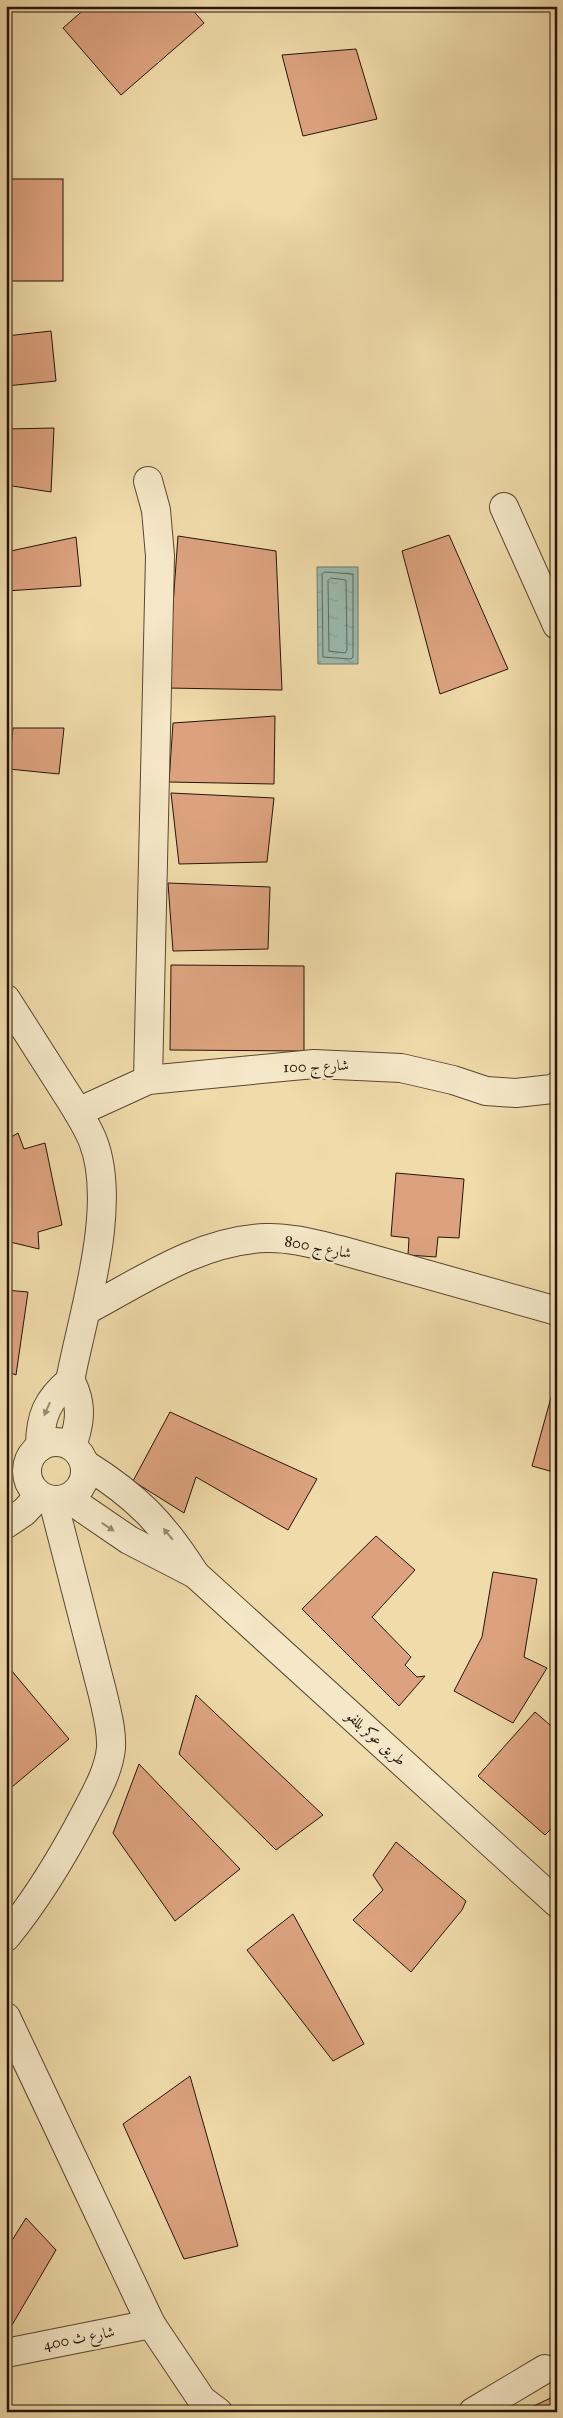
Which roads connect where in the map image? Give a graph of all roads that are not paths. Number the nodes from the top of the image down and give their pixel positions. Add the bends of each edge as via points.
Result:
1 (148, 481) dead end
2 (504, 507) dead end
3 (557, 625) edge
4 (6, 999) edge
5 (148, 1080) junction
6 (555, 1088) edge
7 (78, 1112) junction
8 (86, 1310) junction
9 (557, 1311) edge
10 (71, 1380) junction
11 (79, 1455) junction
12 (25, 1458) edge
13 (54, 1499) junction
14 (6, 1524) edge
15 (195, 1574) junction
16 (557, 1902) edge
17 (6, 1937) edge
18 (6, 2017) edge
19 (151, 2324) junction
20 (6, 2353) edge
21 (545, 2369) dead end
22 (218, 2412) edge
23 (473, 2412) edge

1 - 5 street via 156,510 160,556
2 - 3 street
4 - 7 street
5 - 6 street, شارع ج 100 via 314,1064 366,1065 401,1068 486,1091 516,1093
5 - 7 street, شارع ج 100
7 - 8 street via 94,1142 102,1174 102,1208
8 - 9 street, شارع ج 800 via 214,1246 266,1238 305,1241
8 - 10 street
10 - 11 street via 79,1412
10 -> 12 street via 56,1392
11 - 12 street via 62,1442 50,1442
11 - 13 street via 86,1478 80,1490
15 -> 11 street, طريق عوكر بللفو via 174,1541 148,1511
12 - 13 street via 30,1486
13 - 14 street
13 -> 15 street, طريق عوكر بللفو
13 - 17 street via 104,1695 110,1723 110,1749 100,1784 62,1858
15 - 16 street, طريق عوكر بللفو
18 - 19 street
19 - 20 street, شارع ث 400
19 - 22 street via 202,2400
21 - 23 street

